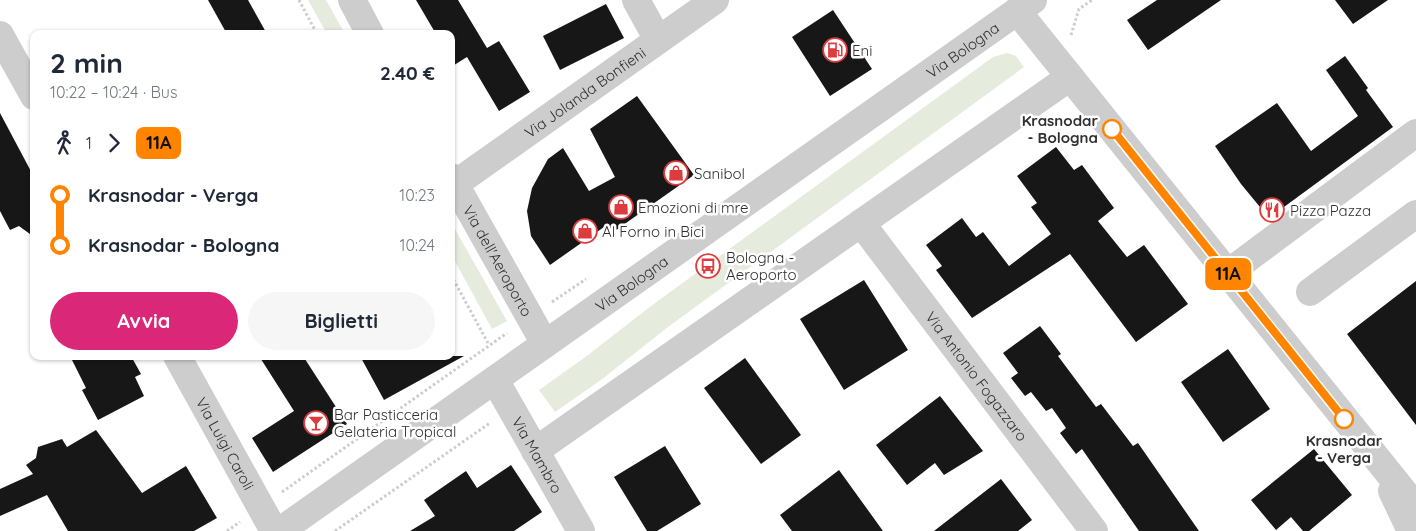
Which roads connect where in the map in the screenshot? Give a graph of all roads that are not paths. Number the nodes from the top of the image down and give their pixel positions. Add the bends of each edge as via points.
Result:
1 (352, 0) edge
2 (636, 0) edge
3 (715, 0) edge
4 (1025, 5) edge
5 (368, 30) edge
6 (0, 35) edge
7 (658, 40) junction
8 (1070, 77) junction
9 (30, 89) edge
10 (1416, 133) edge
11 (455, 180) edge
12 (455, 185) edge
13 (1416, 214) edge
14 (861, 223) junction
15 (1228, 273) junction
16 (1310, 292) dead end
17 (545, 344) junction
18 (179, 360) edge
19 (494, 380) junction
20 (535, 451) junction
21 (1379, 463) junction
22 (1416, 507) edge
23 (274, 531) edge
24 (280, 531) edge
25 (581, 531) edge
26 (1094, 531) edge
27 (1411, 531) edge

1 - 5 street
2 - 7 street
3 - 7 street, Via Jolanda Bonfieni
4 - 8 street
4 - 17 street, Via Bologna
6 - 9 street
7 - 11 street, Via Jolanda Bonfieni
8 - 14 street
8 - 15 street
10 - 15 street
12 - 17 street, Via dell'Aeroporto
13 - 16 street
14 - 20 street
14 - 26 street, Via Antonio Fogazzaro
15 - 21 street
17 - 19 street, Via Bologna
18 - 23 street, Via Luigi Caroli
19 - 20 street, Via Mambro
19 - 24 street, Via Bologna
20 - 25 street, Via Mambro
21 - 22 street
21 - 27 street

